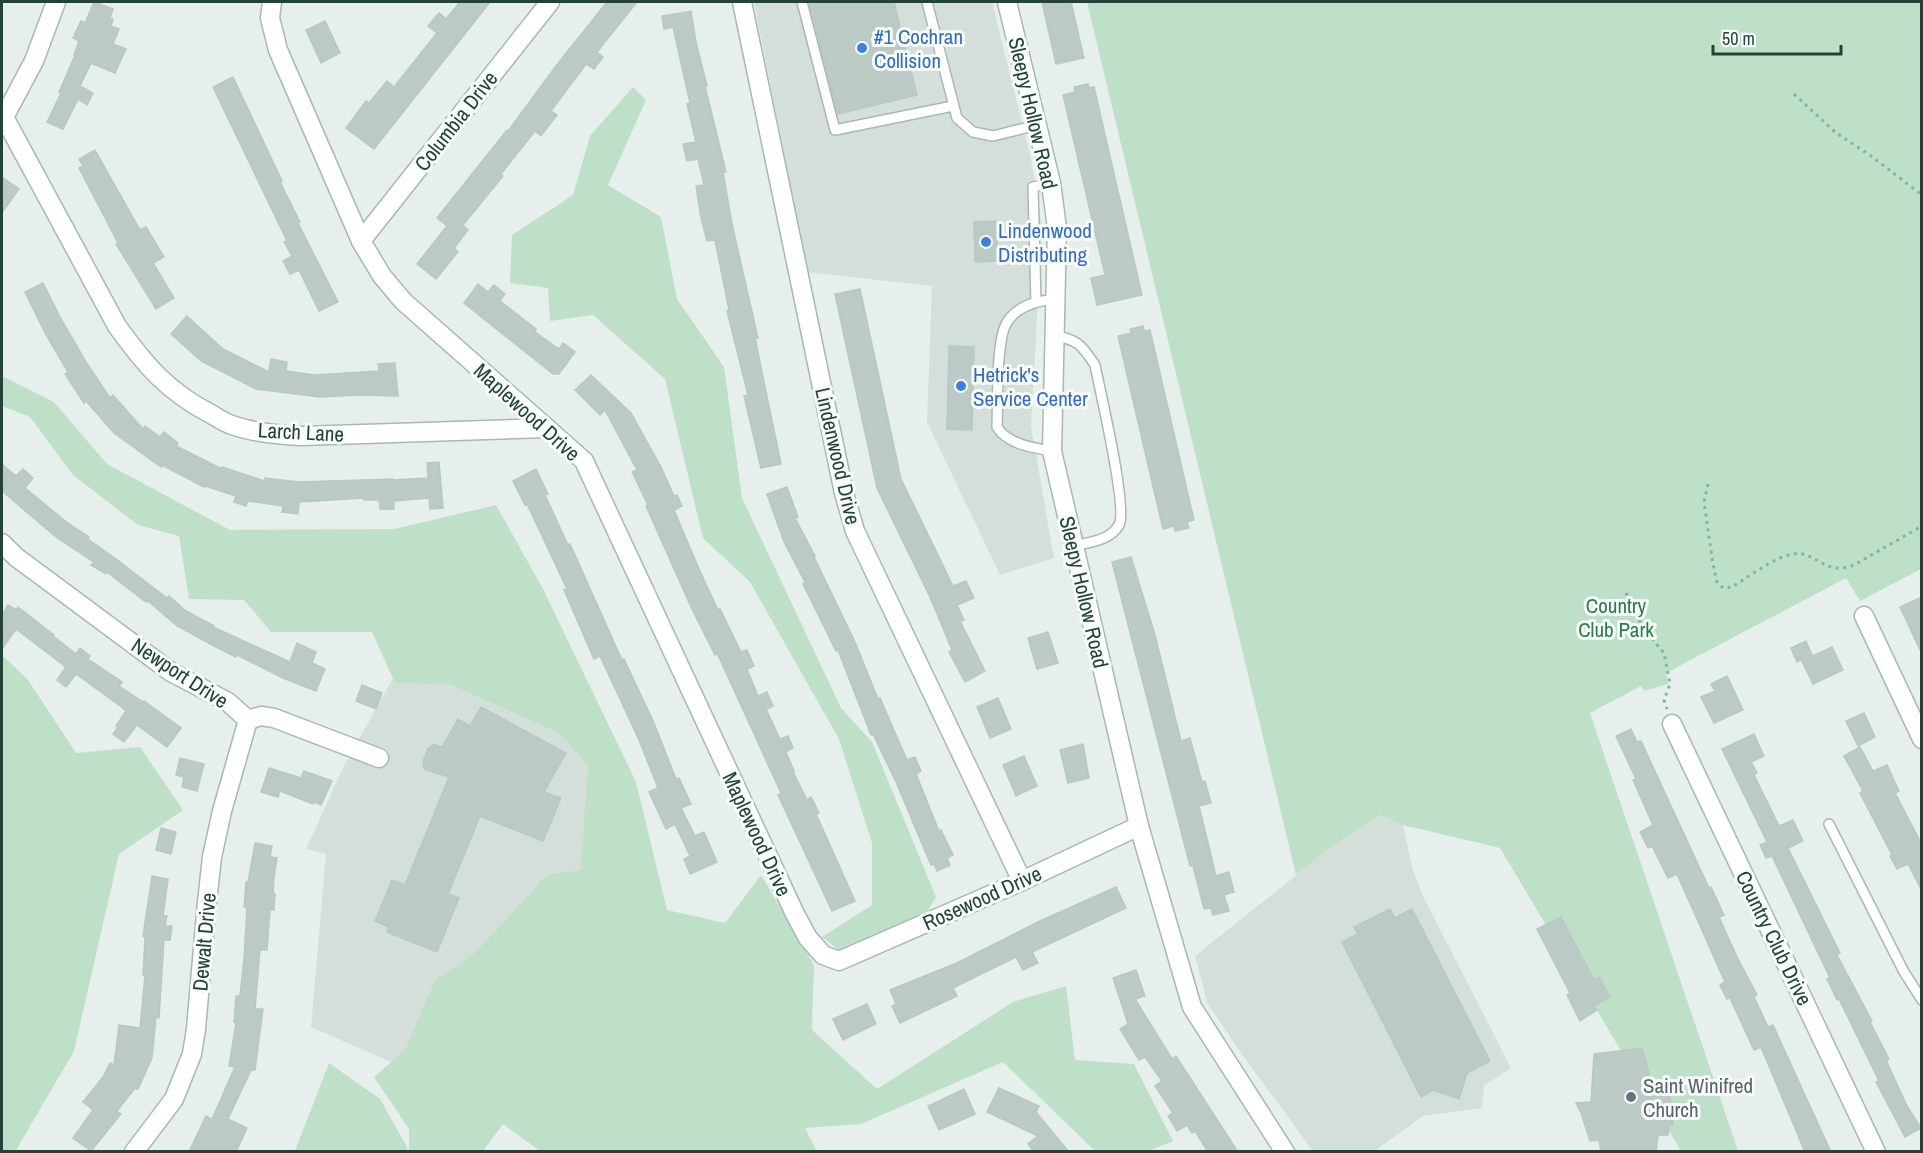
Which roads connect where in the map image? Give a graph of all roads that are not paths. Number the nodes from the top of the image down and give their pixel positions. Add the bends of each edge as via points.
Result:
1 (56, 2) edge
2 (550, 2) edge
3 (742, 2) edge
4 (802, 2) edge
5 (927, 2) edge
6 (1007, 2) edge
7 (271, 10) edge
8 (953, 106) junction
9 (3, 119) edge
10 (1037, 125) junction
11 (1051, 183) junction
12 (361, 241) junction
13 (1055, 299) junction
14 (1036, 302) junction
15 (1053, 335) junction
16 (547, 428) junction
17 (1052, 451) junction
18 (2, 543) edge
19 (1074, 546) junction
20 (1864, 616) dead end
21 (248, 720) junction
22 (1672, 724) road end
23 (1922, 739) edge
24 (379, 758) dead end
25 (1829, 824) dead end
26 (1139, 826) junction
27 (1022, 880) junction
28 (823, 956) joint
29 (1922, 1000) edge
30 (134, 1152) edge
31 (1285, 1152) edge
32 (1876, 1152) edge

1 - 9 street via 34,61
2 - 12 street, Columbia Drive
3 - 27 street, Lindenwood Drive via 855,531
4 - 8 lane via 835,130
5 - 8 lane
6 - 10 street, Sleepy Hollow Road
7 - 12 street, Maplewood Drive via 278,50
8 - 10 lane via 957,118 973,132 993,136
9 - 16 street, Larch Lane via 117,326 165,384 198,408 232,425 266,434
10 - 11 street, Sleepy Hollow Road
11 - 13 street, Sleepy Hollow Road via 1057,228
11 - 14 lane via 1033,187
12 - 16 street, Maplewood Drive via 403,301
13 - 14 lane
13 - 15 street, Sleepy Hollow Road
14 - 17 lane via 1019,309 1006,324 1000,348 997,427 1002,435
15 - 17 street, Sleepy Hollow Road
15 - 19 lane via 1069,338 1083,347 1095,365 1121,500 1119,524 1108,537
16 - 28 street, Maplewood Drive via 584,461 795,914
17 - 19 street, Sleepy Hollow Road
18 - 21 street, Newport Drive via 171,672 228,702
19 - 26 street, Sleepy Hollow Road
20 - 23 street
21 - 24 street, Newport Drive via 274,718
21 - 30 street, Dewalt Drive via 212,857 192,1054 174,1099
22 - 32 street, Country Club Drive
25 - 29 lane
26 - 27 street, Rosewood Drive
26 - 31 street, Sleepy Hollow Road via 1192,1007
27 - 28 street, Rosewood Drive via 839,960

